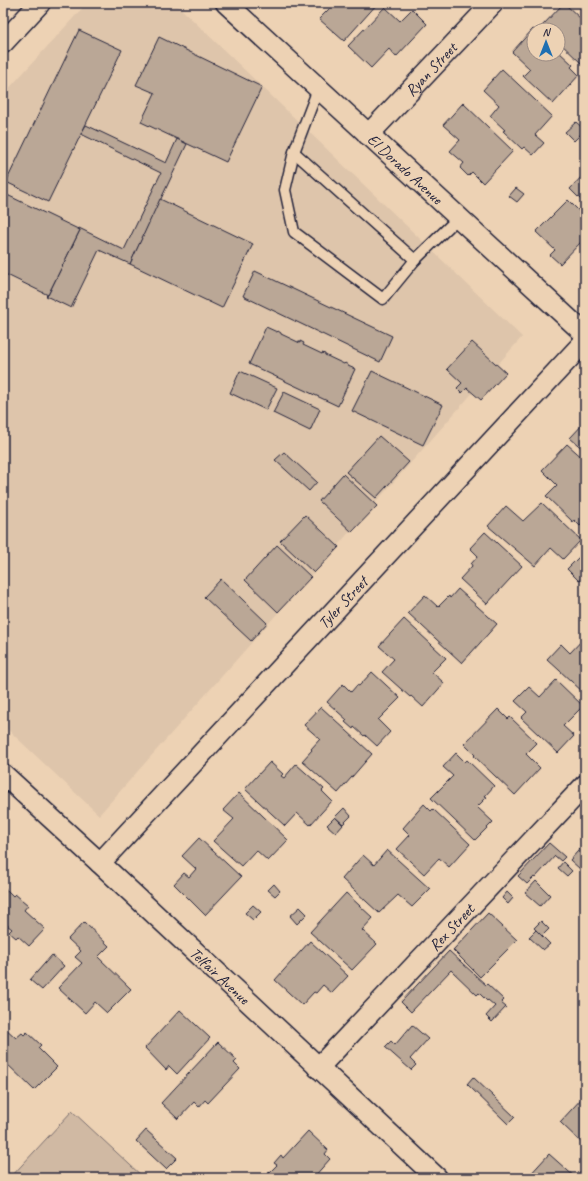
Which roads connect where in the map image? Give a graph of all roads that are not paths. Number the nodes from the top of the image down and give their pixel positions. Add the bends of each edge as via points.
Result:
1 (40, 3) edge
2 (226, 3) edge
3 (493, 3) edge
4 (3, 43) edge
5 (318, 89) junction
6 (368, 135) junction
7 (294, 152) junction
8 (458, 218) junction
9 (415, 260) junction
10 (585, 334) edge
11 (585, 341) edge
12 (3, 774) edge
13 (585, 785) edge
14 (100, 862) junction
15 (318, 1068) junction
16 (437, 1178) edge

1 - 4 street
2 - 5 street, El Dorado Avenue
3 - 6 street, Ryan Street
5 - 6 street, El Dorado Avenue
5 - 7 lane
6 - 8 street, El Dorado Avenue
7 - 9 lane
7 - 9 lane via 285,190 294,232 383,299
8 - 9 lane
8 - 10 street, El Dorado Avenue
11 - 14 street, Tyler Street
12 - 14 street, Telfair Avenue
13 - 15 street, Rex Street
14 - 15 street, Telfair Avenue
15 - 16 street, Telfair Avenue

